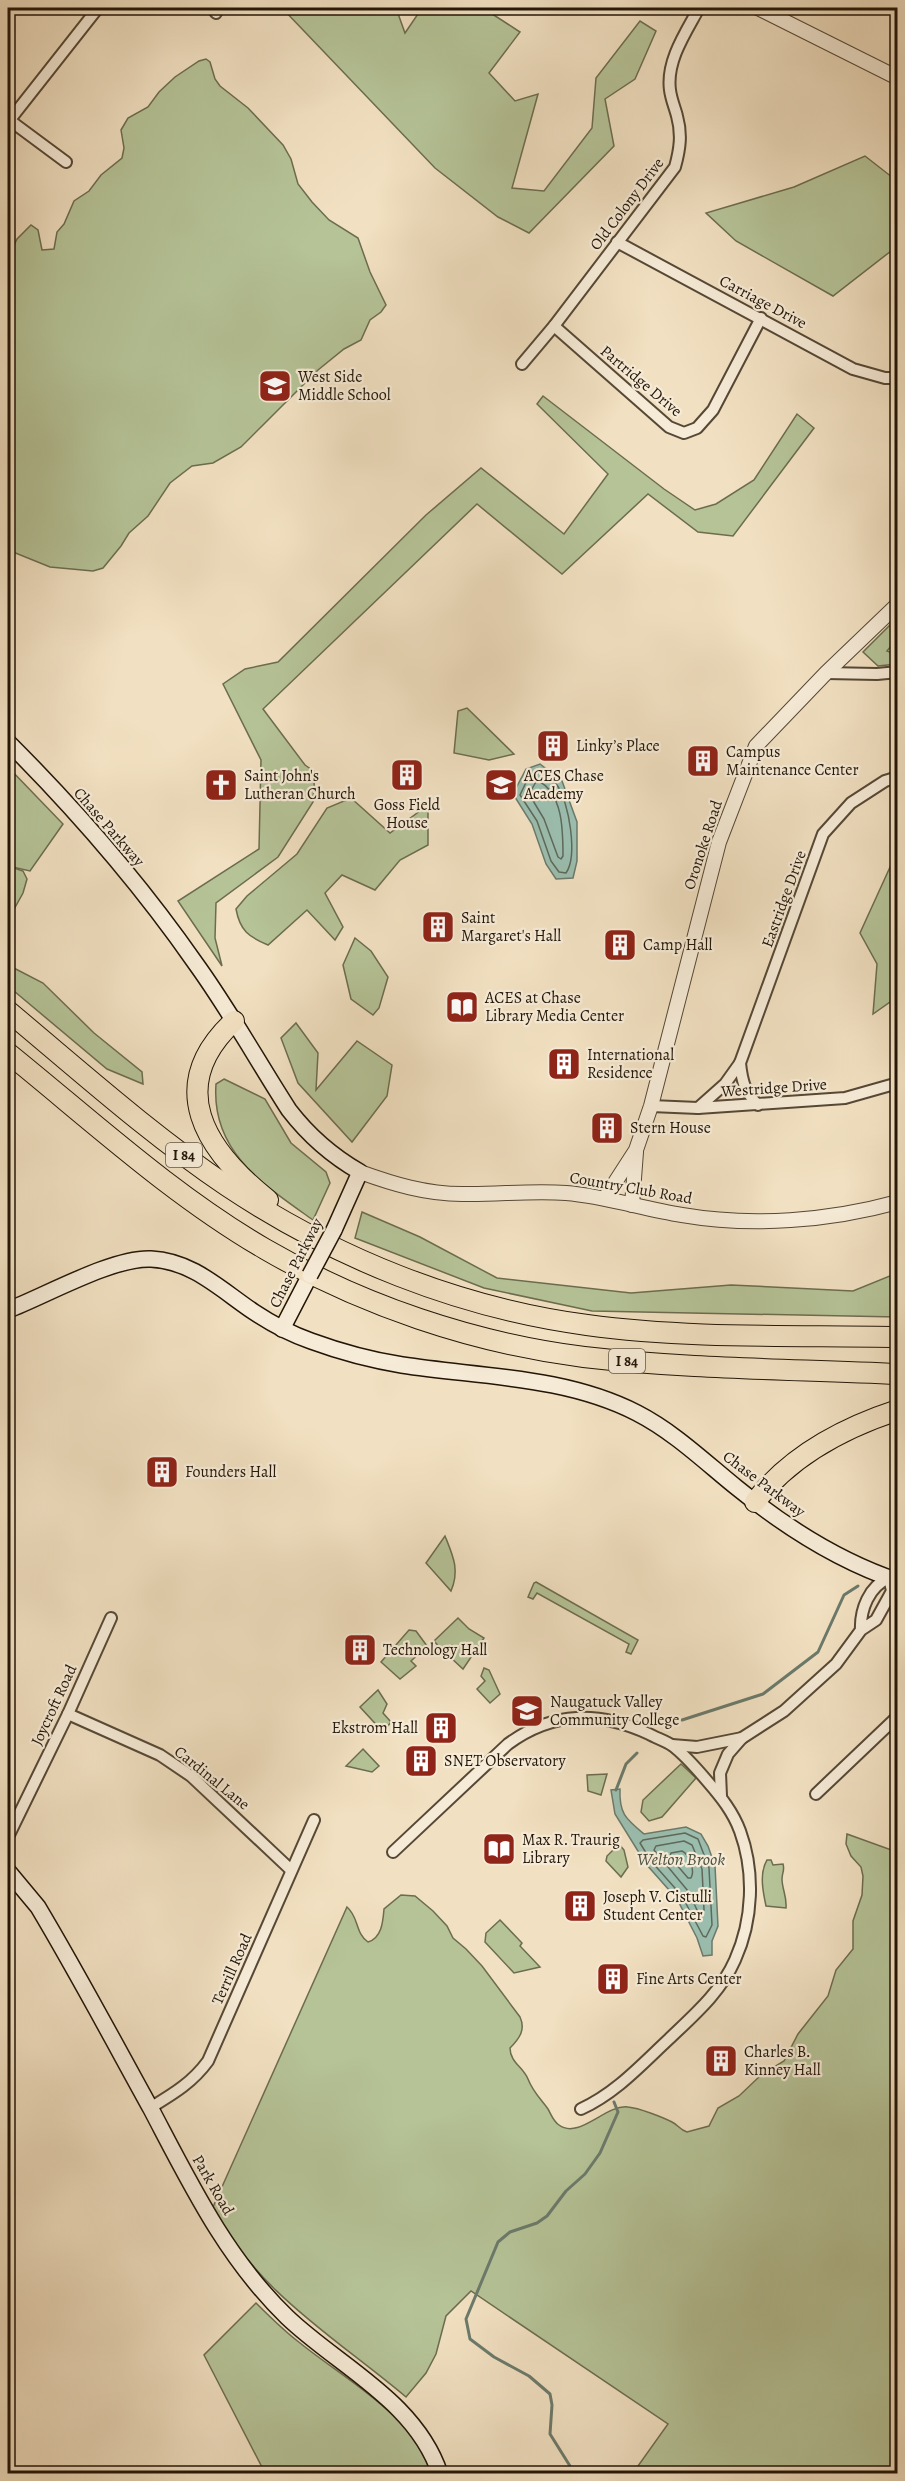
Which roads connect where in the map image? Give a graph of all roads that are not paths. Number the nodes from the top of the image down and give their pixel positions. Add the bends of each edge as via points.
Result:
1 (98, 8) edge
2 (699, 8) edge
3 (758, 8) edge
4 (897, 78) edge
5 (8, 120) edge
6 (66, 162) dead end
7 (617, 242) junction
8 (761, 318) junction
9 (554, 326) junction
10 (522, 364) dead end
11 (897, 378) edge
12 (897, 604) edge
13 (897, 672) edge
14 (826, 673) junction
15 (8, 742) edge
16 (897, 777) edge
17 (8, 1011) edge
18 (234, 1021) junction
19 (8, 1053) edge
20 (740, 1064) junction
21 (897, 1083) edge
22 (758, 1105) junction
23 (651, 1106) junction
24 (698, 1108) junction
25 (636, 1150) junction
26 (360, 1172) junction
27 (605, 1198) junction
28 (897, 1202) edge
29 (633, 1205) junction
30 (380, 1268) junction
31 (8, 1310) edge
32 (282, 1329) junction
33 (897, 1337) edge
34 (897, 1374) edge
35 (897, 1410) edge
36 (755, 1502) junction
37 (893, 1579) edge
38 (111, 1618) dead end
39 (861, 1630) junction
40 (68, 1714) junction
41 (897, 1716) edge
42 (742, 1738) junction
43 (672, 1745) junction
44 (816, 1794) dead end
45 (721, 1797) junction
46 (314, 1820) dead end
47 (8, 1837) edge
48 (393, 1852) dead end
49 (291, 1870) junction
50 (8, 1871) edge
51 (150, 2108) junction
52 (581, 2109) dead end
53 (440, 2474) edge

1 - 5 street
2 - 7 street, Old Colony Drive via 679,44 672,68 670,89 681,145 675,167
3 - 4 street
5 - 6 street
7 - 8 street, Carriage Drive
7 - 9 street, Old Colony Drive
8 - 9 street, Partridge Drive via 712,410 697,428 684,433 669,427
8 - 11 street, Carriage Drive via 853,369
9 - 10 street, Old Colony Drive
12 - 14 street, Oronoke Road
13 - 14 street
14 - 23 street, Oronoke Road via 756,746 719,842
15 - 18 main road, Chase Parkway via 138,887 184,946
16 - 20 street, Eastridge Drive via 851,803 823,834
17 - 30 highway, I 84 via 167,1142 226,1185 314,1238
18 - 26 main road, Chase Parkway via 302,1127
18 - 30 highway via 209,1048 199,1070 201,1112 212,1142 231,1167 272,1203
19 - 34 highway, I 84 via 162,1178 235,1231 297,1267 404,1313 501,1342 582,1356
20 - 22 street via 742,1084
20 - 24 street, Eastridge Drive
21 - 22 street, Westridge Drive via 845,1098
22 - 24 street, Westridge Drive
23 - 24 street, Westridge Drive
23 - 25 street, Oronoke Road
25 - 27 street, Oronoke Road
25 - 29 street, Oronoke Road
26 - 27 street, Country Club Road via 432,1192 552,1192
26 - 32 main road, Chase Parkway, bridge
27 - 29 street, Country Club Road
28 - 29 street, Country Club Road via 819,1218 759,1220 698,1217
30 - 33 highway, I 84 via 483,1304 586,1325 656,1331
31 - 32 main road via 114,1265 152,1259 179,1264 203,1275
32 - 36 main road, Chase Parkway via 366,1358 553,1385 598,1396 659,1426
35 - 36 highway via 816,1448 775,1478
36 - 37 main road, Chase Parkway via 814,1542
37 - 39 street via 889,1600 873,1624
37 - 39 street via 872,1591 862,1613
38 - 40 street, Joycroft Road
39 - 42 street via 836,1664 812,1687
40 - 47 street, Joycroft Road
40 - 49 street, Cardinal Lane via 160,1755 191,1776
41 - 44 street
42 - 43 street via 697,1747
42 - 45 street via 728,1754 720,1773
43 - 45 street
43 - 48 street via 604,1718 568,1718 529,1730 500,1750
45 - 52 street via 739,1830 749,1875 750,1906 736,1959 704,2006 614,2090
46 - 49 street, Terrill Road
49 - 51 street, Terrill Road via 208,2061 182,2089
50 - 51 main road, Park Road via 44,1918
51 - 53 main road, Park Road via 202,2205 251,2279 289,2319 384,2396 421,2436

